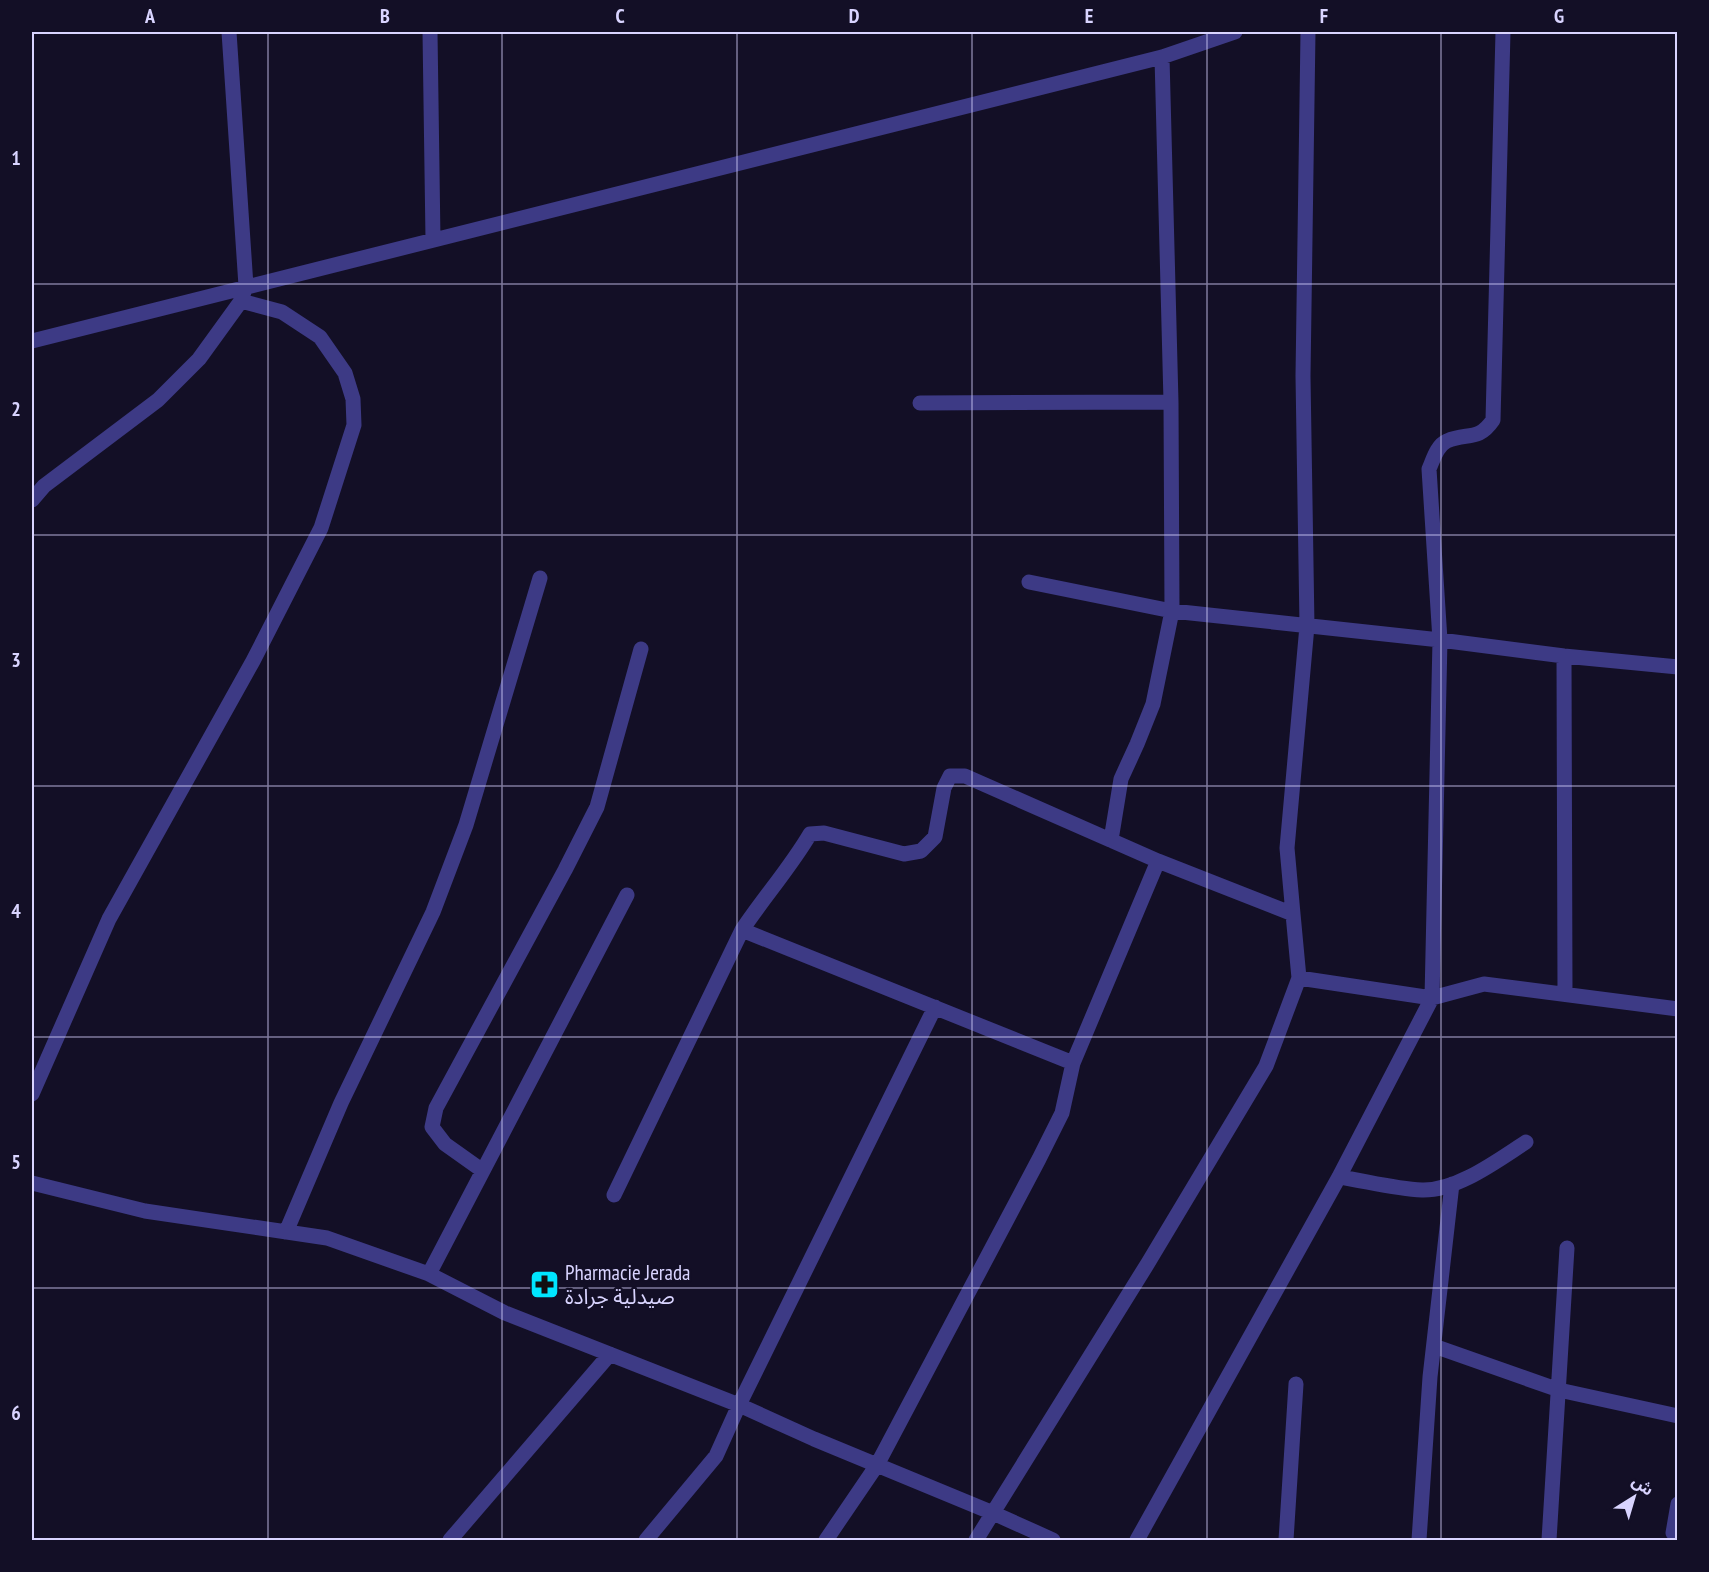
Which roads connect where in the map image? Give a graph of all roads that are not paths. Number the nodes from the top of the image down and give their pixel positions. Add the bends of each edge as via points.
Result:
1 (229, 32) edge
2 (430, 32) edge
3 (1235, 32) edge
4 (1308, 32) edge
5 (1503, 32) edge
6 (1162, 57) junction
7 (433, 240) junction
8 (243, 294) junction
9 (32, 341) edge
10 (1171, 402) junction
11 (920, 403) dead end
12 (32, 500) edge
13 (540, 578) dead end
14 (1029, 582) dead end
15 (1172, 611) junction
16 (1307, 626) junction
17 (1440, 640) junction
18 (641, 649) dead end
19 (1564, 656) junction
20 (1677, 667) edge
21 (1111, 840) junction
22 (1158, 861) junction
23 (627, 895) dead end
24 (1293, 915) junction
25 (742, 930) junction
26 (1299, 978) junction
27 (1565, 994) junction
28 (1432, 998) junction
29 (934, 1007) junction
30 (1677, 1009) edge
31 (1073, 1063) junction
32 (32, 1094) edge
33 (1526, 1142) dead end
34 (483, 1171) junction
35 (1339, 1177) junction
36 (32, 1183) edge
37 (1452, 1184) junction
38 (614, 1195) dead end
39 (286, 1232) junction
40 (1567, 1248) dead end
41 (429, 1274) junction
42 (1434, 1346) junction
43 (610, 1354) junction
44 (1296, 1384) dead end
45 (1559, 1390) junction
46 (739, 1405) junction
47 (1677, 1416) edge
48 (877, 1465) junction
49 (1677, 1504) edge
50 (993, 1513) junction
51 (1673, 1533) dead end
52 (450, 1540) edge
53 (646, 1540) edge
54 (826, 1540) edge
55 (976, 1540) edge
56 (1053, 1540) edge
57 (1137, 1540) edge
58 (1286, 1540) edge
59 (1419, 1540) edge
60 (1549, 1540) edge

1 - 8 street
2 - 7 street
3 - 6 street
4 - 16 street via 1303,376
5 - 17 street via 1494,420 1479,435 1445,441 1429,469
6 - 7 street
6 - 10 street
7 - 8 street
8 - 9 street
8 - 12 street via 200,359 158,400 44,486
8 - 32 street via 282,312 320,337 345,373 353,399 354,425 321,528 253,661 109,919
10 - 11 street
10 - 15 street
13 - 39 street via 466,825 433,912 341,1103
14 - 15 street
15 - 16 street
15 - 21 street via 1153,704 1121,779
16 - 17 street
16 - 24 street via 1287,848
17 - 19 street
17 - 28 street
18 - 34 street via 597,807 436,1108 432,1127 438,1136
19 - 20 street
19 - 27 street
21 - 22 street
21 - 25 street via 965,776 950,776 935,837 921,851 904,854 824,833 810,834
22 - 24 street
22 - 31 street
23 - 34 street
24 - 26 street
25 - 29 street
25 - 38 street
26 - 28 street
26 - 50 street via 1266,1066
27 - 28 street via 1484,984
27 - 30 street
28 - 35 street
29 - 31 street
29 - 46 street
31 - 48 street via 1062,1113
33 - 37 street
34 - 41 street
35 - 37 street via 1423,1190
35 - 57 street
36 - 39 street via 145,1210
37 - 42 street
39 - 41 street via 327,1238
40 - 45 street
41 - 43 street via 505,1313
42 - 45 street
42 - 59 street
43 - 46 street
43 - 52 street
44 - 58 street
45 - 47 street
45 - 60 street
46 - 48 street
46 - 53 street via 716,1456
48 - 50 street
48 - 54 street
49 - 51 street
50 - 55 street
50 - 56 street

